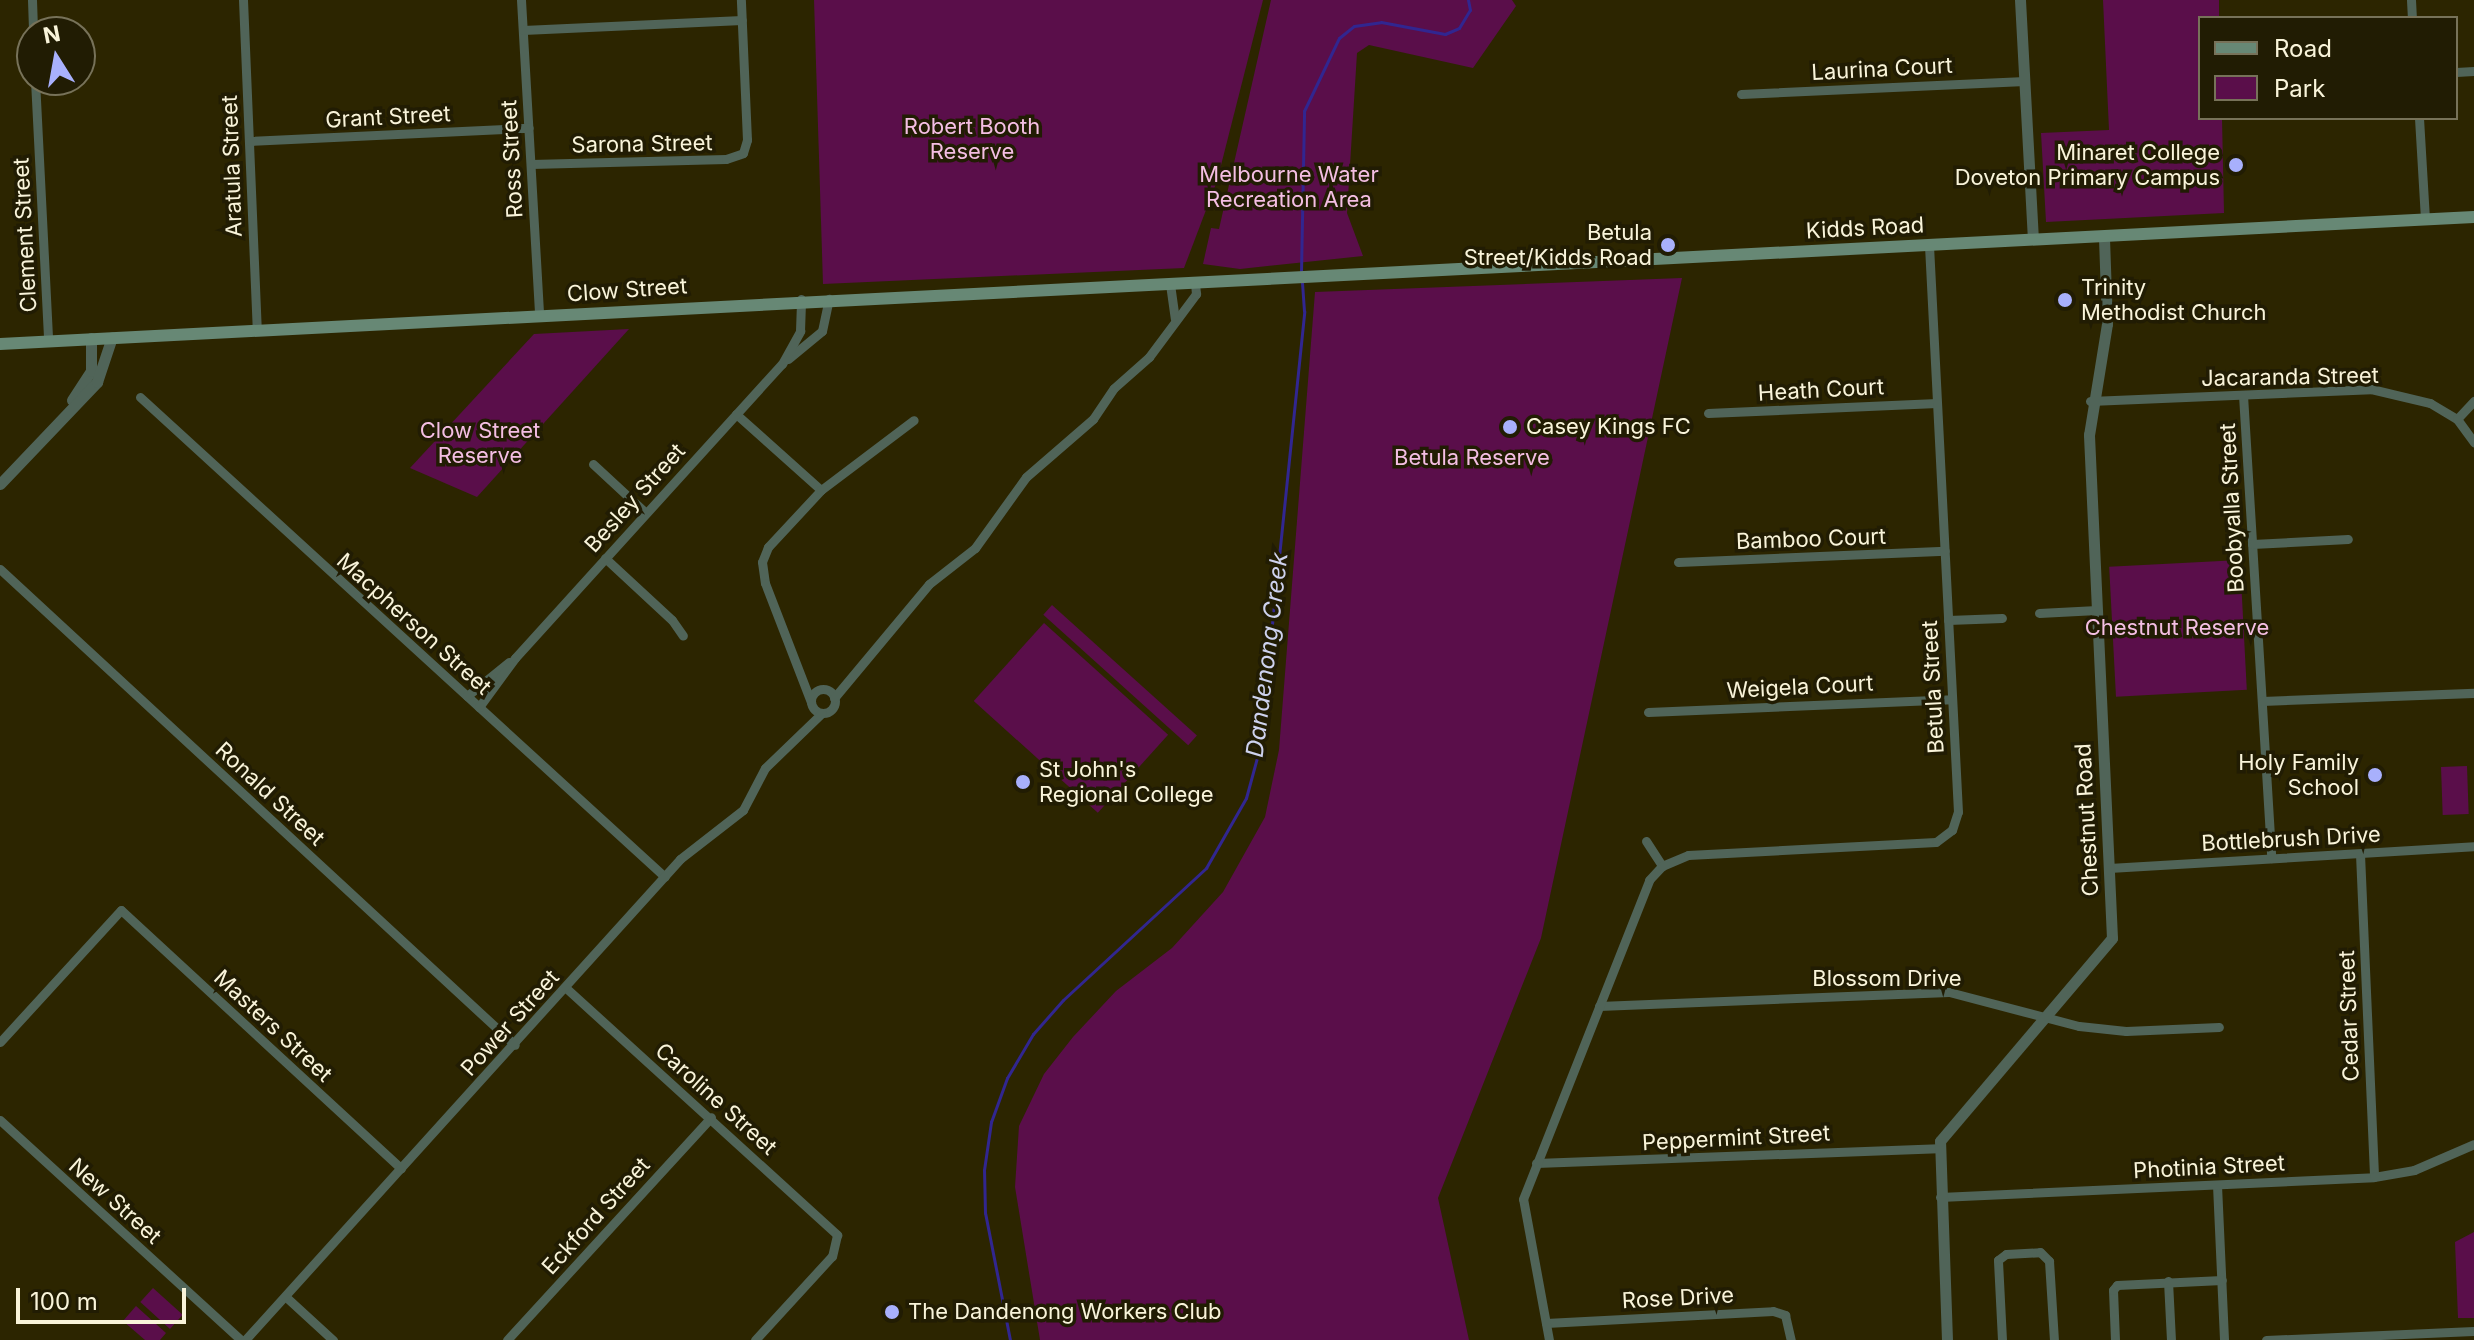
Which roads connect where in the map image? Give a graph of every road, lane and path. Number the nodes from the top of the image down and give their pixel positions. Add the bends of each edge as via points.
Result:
1 (243, 0) edge
2 (521, 0) edge
3 (741, 0) edge
4 (2020, 0) edge
5 (742, 20) junction
6 (523, 30) junction
7 (2025, 81) junction
8 (1741, 94) dead end
9 (36, 96) edge
10 (2419, 120) edge
11 (529, 128) junction
12 (249, 141) junction
13 (531, 164) junction
14 (2474, 217) edge
15 (2425, 220) junction
16 (2104, 236) junction
17 (2033, 239) junction
18 (1929, 245) junction
19 (1258, 280) joint
20 (1195, 282) junction
21 (1170, 284) junction
22 (829, 298) junction
23 (801, 299) junction
24 (539, 316) junction
25 (1175, 319) junction
26 (257, 330) junction
27 (112, 337) junction
28 (91, 338) junction
29 (48, 341) junction
30 (0, 344) edge
31 (782, 364) junction
32 (2243, 395) junction
33 (140, 397) dead end
34 (2090, 401) junction
35 (2474, 401) edge
36 (1937, 403) junction
37 (66, 411) junction
38 (1708, 413) dead end
39 (736, 414) junction
40 (2457, 419) junction
41 (914, 420) dead end
42 (2474, 442) edge
43 (593, 464) dead end
44 (0, 484) edge
45 (821, 490) junction
46 (646, 513) junction
47 (2348, 539) dead end
48 (2252, 544) junction
49 (1945, 551) junction
50 (605, 558) junction
51 (1678, 562) dead end
52 (0, 569) edge
53 (2097, 610) junction
54 (2039, 613) dead end
55 (2002, 618) dead end
56 (1948, 620) junction
57 (683, 636) dead end
58 (515, 658) junction
59 (799, 668) junction
60 (854, 674) junction
61 (822, 690) junction
62 (2474, 693) edge
63 (467, 696) junction
64 (834, 698) junction
65 (1952, 699) junction
66 (2262, 701) junction
67 (811, 702) junction
68 (479, 707) junction
69 (1648, 712) dead end
70 (822, 713) junction
71 (799, 735) junction
72 (1646, 841) dead end
73 (2474, 846) edge
74 (2360, 854) junction
75 (2271, 858) junction
76 (1662, 866) junction
77 (2109, 868) junction
78 (665, 877) junction
79 (566, 988) junction
80 (1599, 1006) junction
81 (2046, 1016) junction
82 (2219, 1027) dead end
83 (0, 1042) edge
84 (515, 1045) junction
85 (711, 1117) junction
86 (0, 1120) edge
87 (2474, 1144) edge
88 (1938, 1148) junction
89 (1536, 1163) junction
90 (401, 1168) junction
91 (2374, 1177) junction
92 (2217, 1185) junction
93 (1940, 1197) junction
94 (2222, 1280) junction
95 (2168, 1281) junction
96 (286, 1297) junction
97 (1546, 1323) junction
98 (2474, 1331) edge
99 (243, 1340) edge
100 (333, 1340) edge
101 (507, 1340) edge
102 (755, 1340) edge
103 (1549, 1340) edge
104 (1791, 1340) edge
105 (1947, 1340) edge
106 (2002, 1340) edge
107 (2054, 1340) edge
108 (2115, 1340) edge
109 (2171, 1340) edge
110 (2224, 1340) edge
111 (2266, 1340) edge

1 - 12 street, Aratula Street
2 - 6 street, Ross Street
3 - 5 street, Sarona Street
4 - 7 street
5 - 6 street
5 - 13 street, Sarona Street via 747,140 743,153 726,159
6 - 11 street, Ross Street
7 - 8 street, Laurina Court
7 - 17 street
9 - 29 street, Clement Street
10 - 15 street
11 - 12 street, Grant Street
11 - 13 street, Ross Street
12 - 26 street, Aratula Street
13 - 24 street, Ross Street
14 - 15 main road, Kidds Road
15 - 16 main road, Kidds Road
16 - 17 main road, Kidds Road
16 - 34 street, Chestnut Road via 2107,324
17 - 18 main road, Kidds Road
18 - 19 main road, Kidds Road
18 - 36 street, Betula Street
19 - 20 main road, Clow Street
20 - 21 main road, Clow Street
20 - 25 street via 1196,294
21 - 22 main road, Clow Street
21 - 25 street
22 - 23 main road, Clow Street
22 - 31 street, Besley Street via 822,331
23 - 24 main road, Clow Street
23 - 31 street, Besley Street via 800,331
24 - 26 main road, Clow Street
25 - 60 street via 1093,419 1026,477 975,548 929,584
26 - 27 main road, Clow Street
27 - 28 main road, Clow Street
27 - 37 street via 102,374
28 - 29 main road, Clow Street
28 - 37 street via 91,371
29 - 30 main road, Clow Street
31 - 39 street, Besley Street
32 - 34 street, Jacaranda Street
32 - 40 street, Jacaranda Street via 2371,389 2430,403
32 - 48 street, Boobyalla Street
33 - 63 street, Macpherson Street
34 - 53 street, Chestnut Road
35 - 40 street
36 - 38 street, Heath Court
36 - 49 street, Betula Street
37 - 44 street
39 - 45 street
39 - 46 street, Besley Street
40 - 42 street, Jacaranda Street
41 - 45 street
43 - 46 street
45 - 59 street via 768,547 762,562 765,583
46 - 50 street, Besley Street
47 - 48 street
48 - 66 street, Boobyalla Street
49 - 51 street, Bamboo Court
49 - 56 street, Betula Street
50 - 57 street
50 - 58 street, Besley Street
52 - 84 street, Ronald Street
53 - 54 street
53 - 77 street, Chestnut Road
55 - 56 street
56 - 65 street, Betula Street
58 - 63 street, Besley Street
58 - 68 street, Besley Street
59 - 61 street
59 - 67 street
60 - 61 street
60 - 64 street
61 - 64 street
61 - 67 street, Power Street
62 - 66 street
63 - 68 street, Macpherson Street
64 - 70 street, Power Street via 832,709
65 - 69 street, Weigela Court
65 - 76 street, Betula Street via 1958,812 1952,830 1936,842 1688,855
66 - 75 street, Boobyalla Street
67 - 70 street
67 - 71 street, Power Street
68 - 78 street, Macpherson Street
70 - 71 street, Power Street
71 - 78 street, Power Street via 759,776 743,810 690,849
72 - 76 street
73 - 74 street, Bottlebrush Drive
74 - 75 street, Bottlebrush Drive
74 - 91 street, Cedar Street
75 - 77 street, Bottlebrush Drive
76 - 80 street via 1649,880
77 - 81 street, Chestnut Road via 2112,938
78 - 79 street, Power Street
79 - 84 street, Power Street
79 - 85 street, Caroline Street
80 - 81 street, Blossom Drive via 1949,992
80 - 89 street
81 - 82 street, Blossom Drive via 2126,1031
81 - 88 street, Chestnut Road via 1948,1127
83 - 90 street, Masters Street via 121,910
84 - 90 street, Power Street
85 - 101 street, Eckford Street
85 - 102 street, Caroline Street via 830,1226 838,1240 832,1256
86 - 99 street, New Street
87 - 91 street, Photinia Street via 2414,1170
88 - 89 street, Peppermint Street
88 - 93 street
89 - 97 street via 1522,1209
90 - 96 street, Power Street
91 - 92 street, Photinia Street
92 - 93 street, Photinia Street
92 - 94 street
93 - 105 street
94 - 95 street
94 - 110 street
95 - 108 street via 2114,1287
95 - 109 street
96 - 99 street, Power Street
96 - 100 street
97 - 103 street
97 - 104 street, Rose Drive via 1773,1311 1785,1315
98 - 111 street
106 - 107 street via 1998,1260 2006,1254 2040,1252 2049,1261

